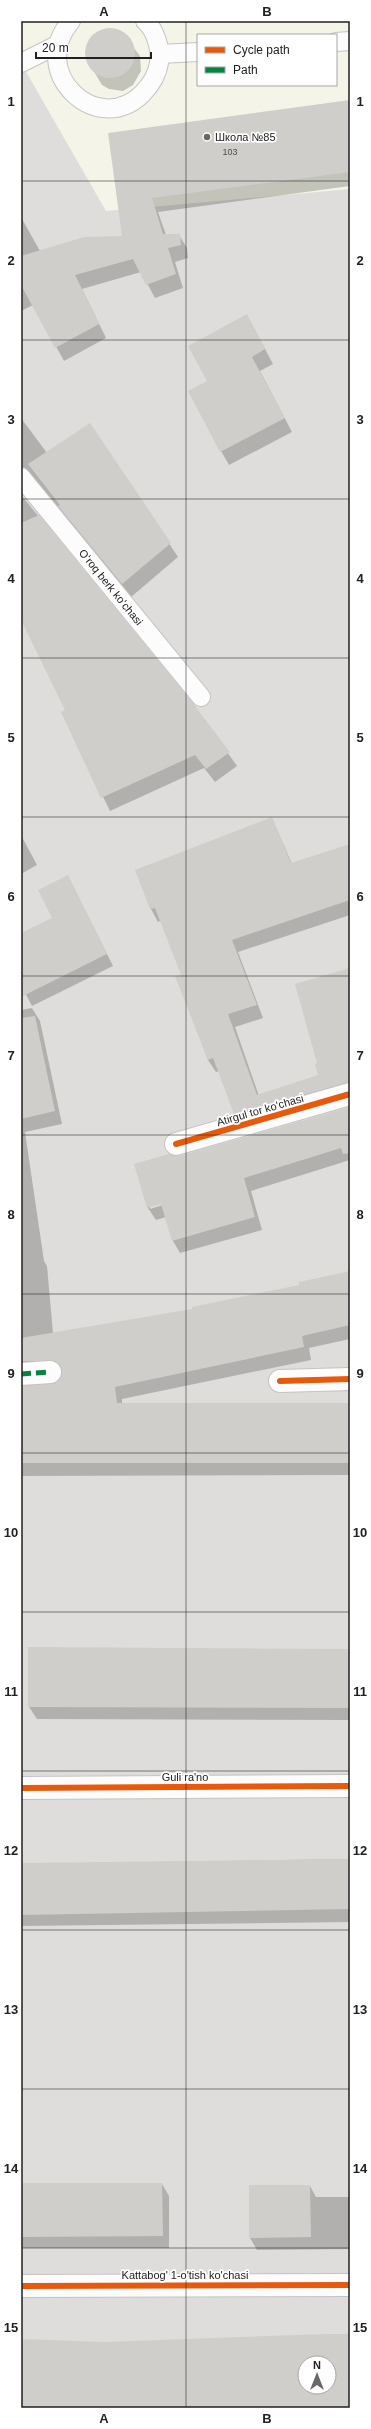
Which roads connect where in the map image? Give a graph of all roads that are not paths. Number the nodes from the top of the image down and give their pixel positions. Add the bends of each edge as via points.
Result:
1 (146, 21) edge
2 (64, 29) edge
3 (350, 41) edge
4 (337, 42) edge
5 (197, 52) edge
6 (160, 54) junction
7 (21, 63) edge
8 (21, 477) edge
9 (200, 697) dead end
10 (350, 1094) edge
11 (176, 1144) dead end
12 (50, 1372) dead end
13 (21, 1374) edge
14 (350, 1379) edge
15 (280, 1381) dead end
16 (350, 1786) edge
17 (21, 1788) edge
18 (350, 2285) edge
19 (21, 2286) edge

1 - 6 lane via 156,38
2 - 6 lane via 56,63 61,80 72,94 86,104 103,108 121,106 137,99 158,71
2 - 7 lane
3 - 4 lane
5 - 6 lane
8 - 9 lane, Oʻroq berk koʻchasi
10 - 11 street, Atirgul tor koʻchasi
12 - 13 street
14 - 15 street
16 - 17 street, Guli ra'no
18 - 19 street, Kattabog' 1-o'tish ko'chasi

